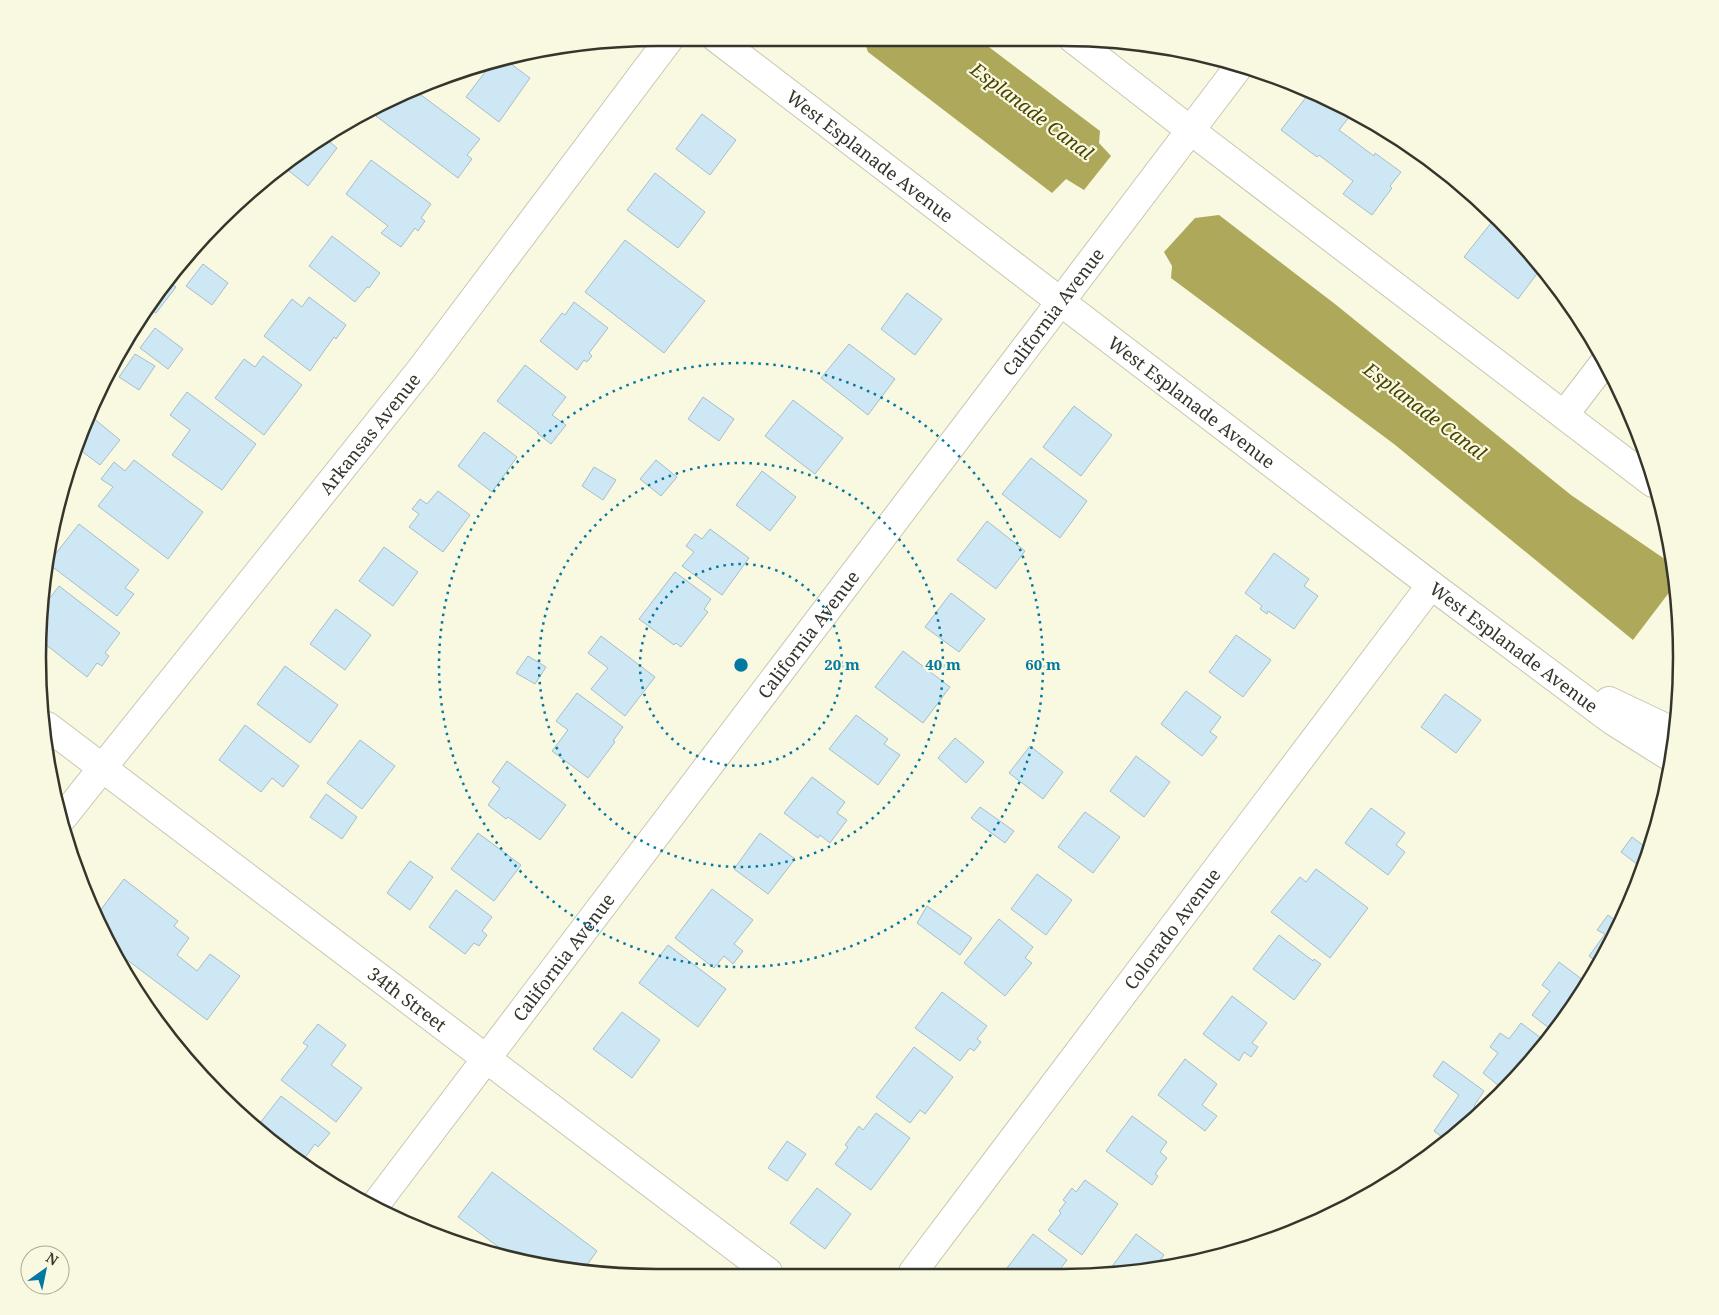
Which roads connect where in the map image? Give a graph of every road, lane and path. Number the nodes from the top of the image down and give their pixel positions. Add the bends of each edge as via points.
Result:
1 (664, 46) edge
2 (726, 46) edge
3 (1083, 47) edge
4 (1235, 72) edge
5 (1190, 130) junction
6 (1061, 302) junction
7 (1600, 368) edge
8 (1564, 415) junction
9 (1645, 476) edge
10 (1432, 585) junction
11 (1551, 674) junction
12 (50, 729) edge
13 (1669, 729) edge
14 (1665, 754) edge
15 (101, 769) junction
16 (66, 813) edge
17 (487, 1059) junction
18 (378, 1201) edge
19 (764, 1269) edge
20 (915, 1269) edge

1 - 15 street, Arkansas Avenue via 422,368
2 - 6 street, West Esplanade Avenue
3 - 5 street
4 - 5 street, California Avenue
5 - 6 street, California Avenue
5 - 8 street
6 - 10 street, West Esplanade Avenue
6 - 17 street, California Avenue
7 - 8 street
8 - 9 street
10 - 11 street, West Esplanade Avenue
10 - 20 street, Colorado Avenue
11 - 13 street
11 - 14 street, West Esplanade Avenue via 1613,722
12 - 15 street, 34th Street
15 - 16 street, Arkansas Avenue
15 - 17 street, 34th Street
17 - 18 street, California Avenue
17 - 19 street, 34th Street

